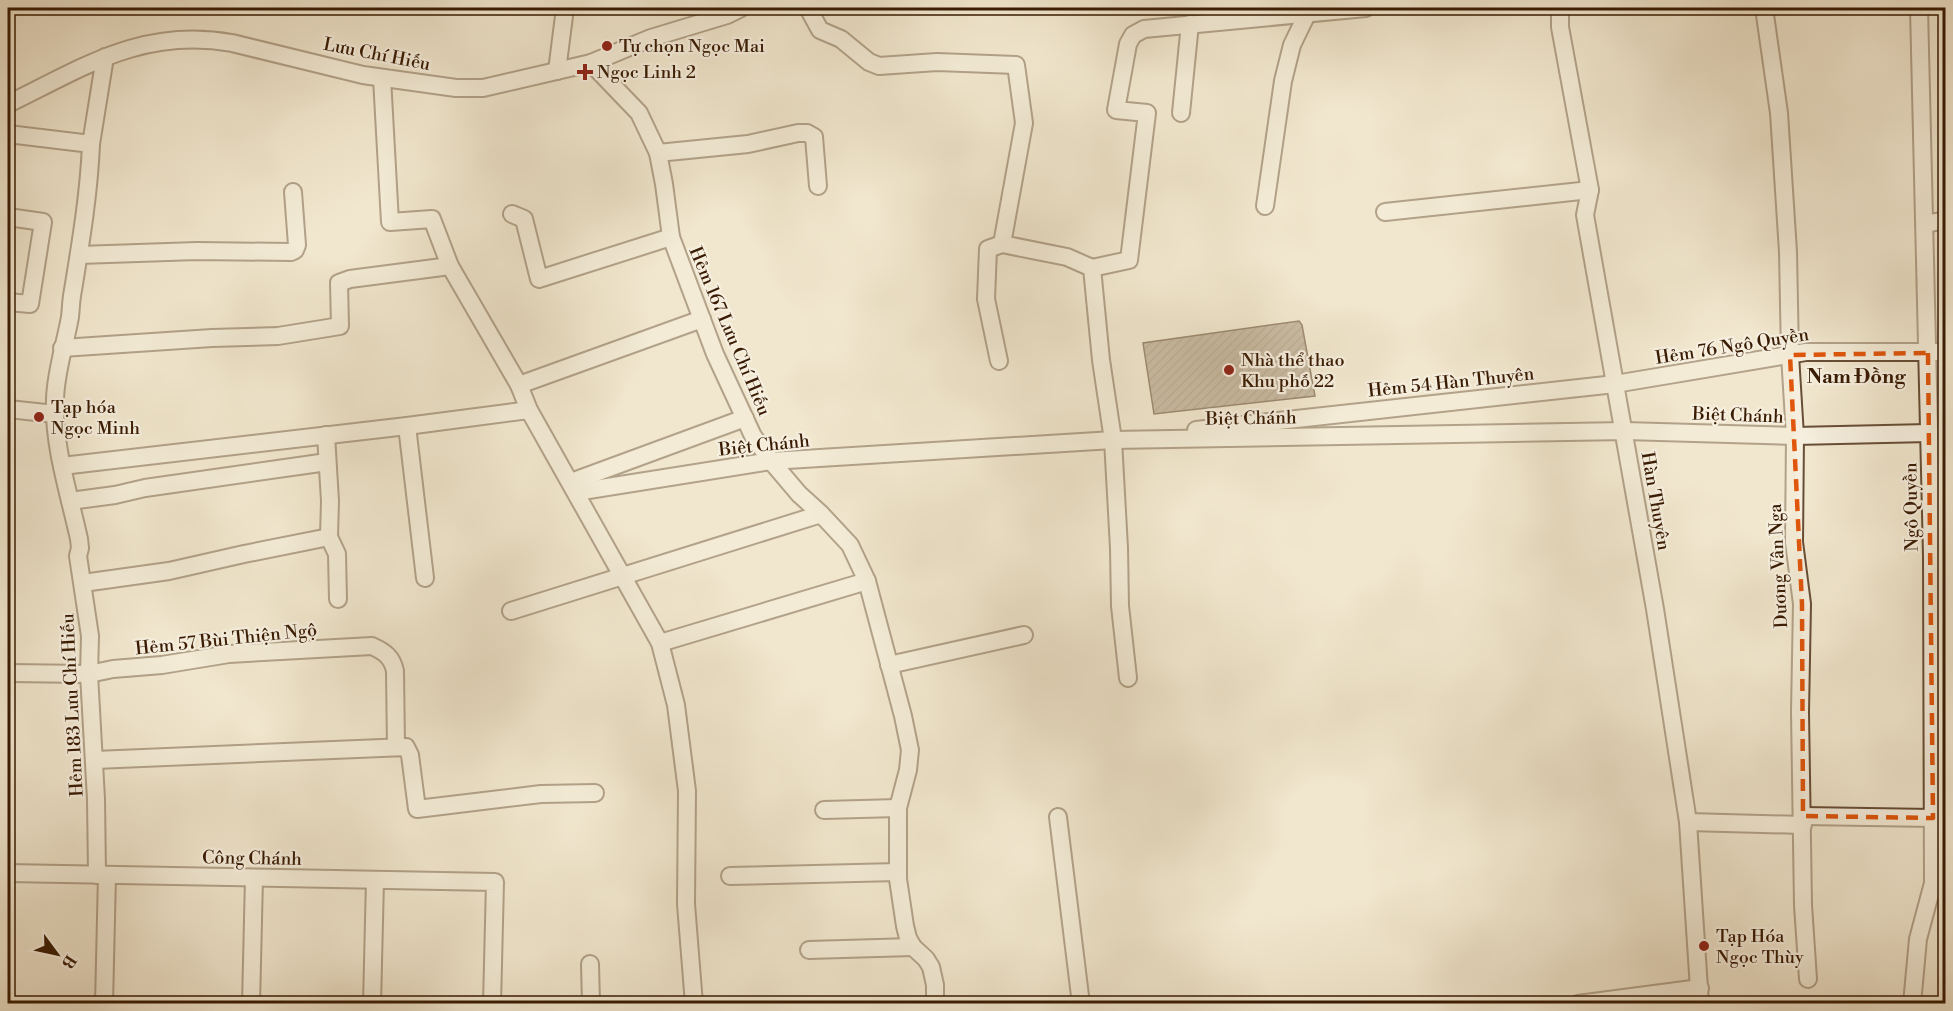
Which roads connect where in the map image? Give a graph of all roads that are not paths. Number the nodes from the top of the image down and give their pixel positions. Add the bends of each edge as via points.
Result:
1 (565, 8) edge
2 (741, 8) edge
3 (808, 8) edge
4 (1366, 8) edge
5 (1560, 8) edge
6 (1764, 8) edge
7 (1919, 8) edge
8 (1308, 12) junction
9 (1190, 24) junction
10 (105, 57) junction
11 (591, 63) junction
12 (557, 71) junction
13 (382, 78) junction
14 (8, 104) edge
15 (1181, 113) dead end
16 (8, 134) edge
17 (92, 144) junction
18 (658, 153) junction
19 (818, 186) dead end
20 (1590, 190) junction
21 (293, 192) dead end
22 (1266, 206) dead end
23 (1385, 212) dead end
24 (512, 214) dead end
25 (8, 217) edge
26 (1946, 220) edge
27 (1925, 224) junction
28 (671, 237) junction
29 (1002, 244) junction
30 (79, 255) junction
31 (450, 266) junction
32 (1092, 268) junction
33 (8, 302) edge
34 (702, 319) junction
35 (62, 348) junction
36 (1928, 352) junction
37 (1946, 352) edge
38 (1790, 355) junction
39 (999, 361) dead end
40 (1615, 384) junction
41 (519, 385) junction
42 (8, 409) edge
43 (529, 410) junction
44 (55, 414) junction
45 (745, 418) junction
46 (407, 426) junction
47 (1625, 431) junction
48 (1929, 433) junction
49 (326, 435) junction
50 (1795, 436) junction
51 (1113, 440) junction
52 (771, 461) junction
53 (327, 462) junction
54 (62, 466) junction
55 (573, 487) junction
56 (69, 501) junction
57 (1938, 505) edge
58 (821, 514) junction
59 (329, 537) junction
60 (622, 575) junction
61 (426, 578) dead end
62 (867, 582) junction
63 (82, 583) junction
64 (338, 600) dead end
65 (511, 611) dead end
66 (1024, 635) dead end
67 (660, 643) junction
68 (889, 666) junction
69 (8, 674) edge
70 (89, 674) junction
71 (1128, 678) dead end
72 (396, 747) junction
73 (94, 760) junction
74 (595, 793) dead end
75 (897, 807) junction
76 (824, 810) dead end
77 (1058, 817) dead end
78 (1933, 818) junction
79 (1803, 820) junction
80 (1688, 822) junction
81 (898, 872) junction
82 (8, 873) edge
83 (102, 875) junction
84 (730, 876) dead end
85 (254, 878) junction
86 (375, 880) junction
87 (1939, 885) edge
88 (913, 947) junction
89 (809, 950) dead end
90 (590, 964) dead end
91 (1808, 979) dead end
92 (1700, 996) edge
93 (104, 1004) edge
94 (251, 1004) edge
95 (372, 1004) edge
96 (492, 1004) edge
97 (591, 1004) edge
98 (694, 1004) edge
99 (935, 1004) edge
100 (1081, 1004) edge
101 (1578, 1004) edge
102 (1912, 1004) edge

1 - 12 street
2 - 11 street, Lưu Chí Hiếu
3 - 29 street via 820,30 841,39 879,66 937,62 1016,65 1024,123
4 - 8 street
5 - 20 street, Hàn Thuyên via 1560,27
6 - 38 street, Dương Vân Nga via 1779,112
7 - 27 street, Ngô Quyền
8 - 9 street
8 - 22 street via 1292,45 1283,81
9 - 15 street
9 - 32 street via 1144,29 1133,35 1128,45 1116,110 1147,113 1129,260
10 - 13 street, Lưu Chí Hiếu via 151,42 214,40
10 - 14 street, Lưu Chí Hiếu
10 - 17 street, Hẻm 183 Lưu Chí Hiếu
11 - 12 street, Lưu Chí Hiếu
11 - 18 street, Hẻm 167 Lưu Chí Hiếu via 639,113
12 - 13 street, Lưu Chí Hiếu via 469,89
13 - 31 street via 390,222 432,219
16 - 17 street
17 - 30 street, Hẻm 183 Lưu Chí Hiếu
18 - 19 street via 738,146 807,133 814,137
18 - 28 street, Hẻm 167 Lưu Chí Hiếu
20 - 23 street
20 - 40 street, Hàn Thuyên via 1585,214
21 - 30 street via 297,245 291,252
24 - 28 street via 524,219 539,279
25 - 33 street via 43,222 30,304
26 - 27 street
27 - 36 street, Ngô Quyền
28 - 34 street, Hẻm 167 Lưu Chí Hiếu
29 - 32 street via 1067,257
29 - 39 street via 988,249 986,299
30 - 35 street, Hẻm 183 Lưu Chí Hiếu
31 - 35 street via 341,281 340,326 278,336
31 - 41 street
32 - 51 street
34 - 41 street
34 - 45 street, Hẻm 167 Lưu Chí Hiếu
35 - 44 street, Hẻm 183 Lưu Chí Hiếu
36 - 37 street, Hẻm 76 Ngô Quyền
36 - 38 street, Hẻm 76 Ngô Quyền
36 - 48 street, Ngô Quyền
38 - 40 street, Hẻm 76 Ngô Quyền
38 - 50 street, Dương Vân Nga
40 - 47 street, Hàn Thuyên
40 - 51 street, Hẻm 54 Hàn Thuyên
41 - 43 street
42 - 44 street
43 - 46 street
43 - 55 street
44 - 54 street, Hẻm 183 Lưu Chí Hiếu
45 - 52 street, Hẻm 167 Lưu Chí Hiếu
45 - 55 street
46 - 49 street
46 - 61 street
47 - 50 street, Biệt Chánh
47 - 51 street, Biệt Chánh
47 - 80 street, Hàn Thuyên
48 - 50 street, Biệt Chánh
48 - 57 street, Ngô Quyền
49 - 53 street
49 - 54 street
50 - 79 street, Dương Vân Nga via 1794,542 1802,604
51 - 52 street, Biệt Chánh
51 - 71 street via 1120,606
52 - 55 street, Biệt Chánh
52 - 58 street, Hẻm 167 Lưu Chí Hiếu
53 - 56 street
53 - 59 street
54 - 56 street, Hẻm 183 Lưu Chí Hiếu
55 - 60 street
56 - 63 street, Hẻm 183 Lưu Chí Hiếu via 79,538
57 - 78 street, Ngô Quyền
58 - 60 street
58 - 62 street, Hẻm 167 Lưu Chí Hiếu via 850,545
59 - 63 street via 169,571
59 - 64 street via 337,554
60 - 65 street
60 - 67 street
62 - 67 street
62 - 68 street, Hẻm 167 Lưu Chí Hiếu
63 - 70 street, Hẻm 183 Lưu Chí Hiếu via 90,636
66 - 68 street
67 - 98 street via 676,705 685,774 686,904
68 - 75 street, Hẻm 167 Lưu Chí Hiếu via 910,750
69 - 70 street, Hẻm 57 Bùi Thiện Ngộ
70 - 72 street, Hẻm 57 Bùi Thiện Ngộ via 229,654 372,646 385,652 395,671
70 - 73 street, Hẻm 183 Lưu Chí Hiếu
72 - 73 street
72 - 74 street via 406,747 410,755 417,809 542,794
73 - 83 street, Hẻm 183 Lưu Chí Hiếu
75 - 76 street
75 - 81 street, Hẻm 167 Lưu Chí Hiếu
77 - 100 street
78 - 79 street
78 - 87 street, Ngô Quyền
79 - 80 street
79 - 91 street, Dương Vân Nga
80 - 92 street, Hàn Thuyên
81 - 84 street
81 - 88 street, Hẻm 167 Lưu Chí Hiếu via 905,926
82 - 83 street, Công Chánh
83 - 85 street, Công Chánh
83 - 93 street, Hẻm 183 Lưu Chí Hiếu
85 - 86 street, Công Chánh
85 - 94 street
86 - 95 street
86 - 96 street, Công Chánh via 495,882
87 - 102 street, Ngô Quyền via 1918,939
88 - 89 street
88 - 99 street via 931,968
90 - 97 street
92 - 101 street

